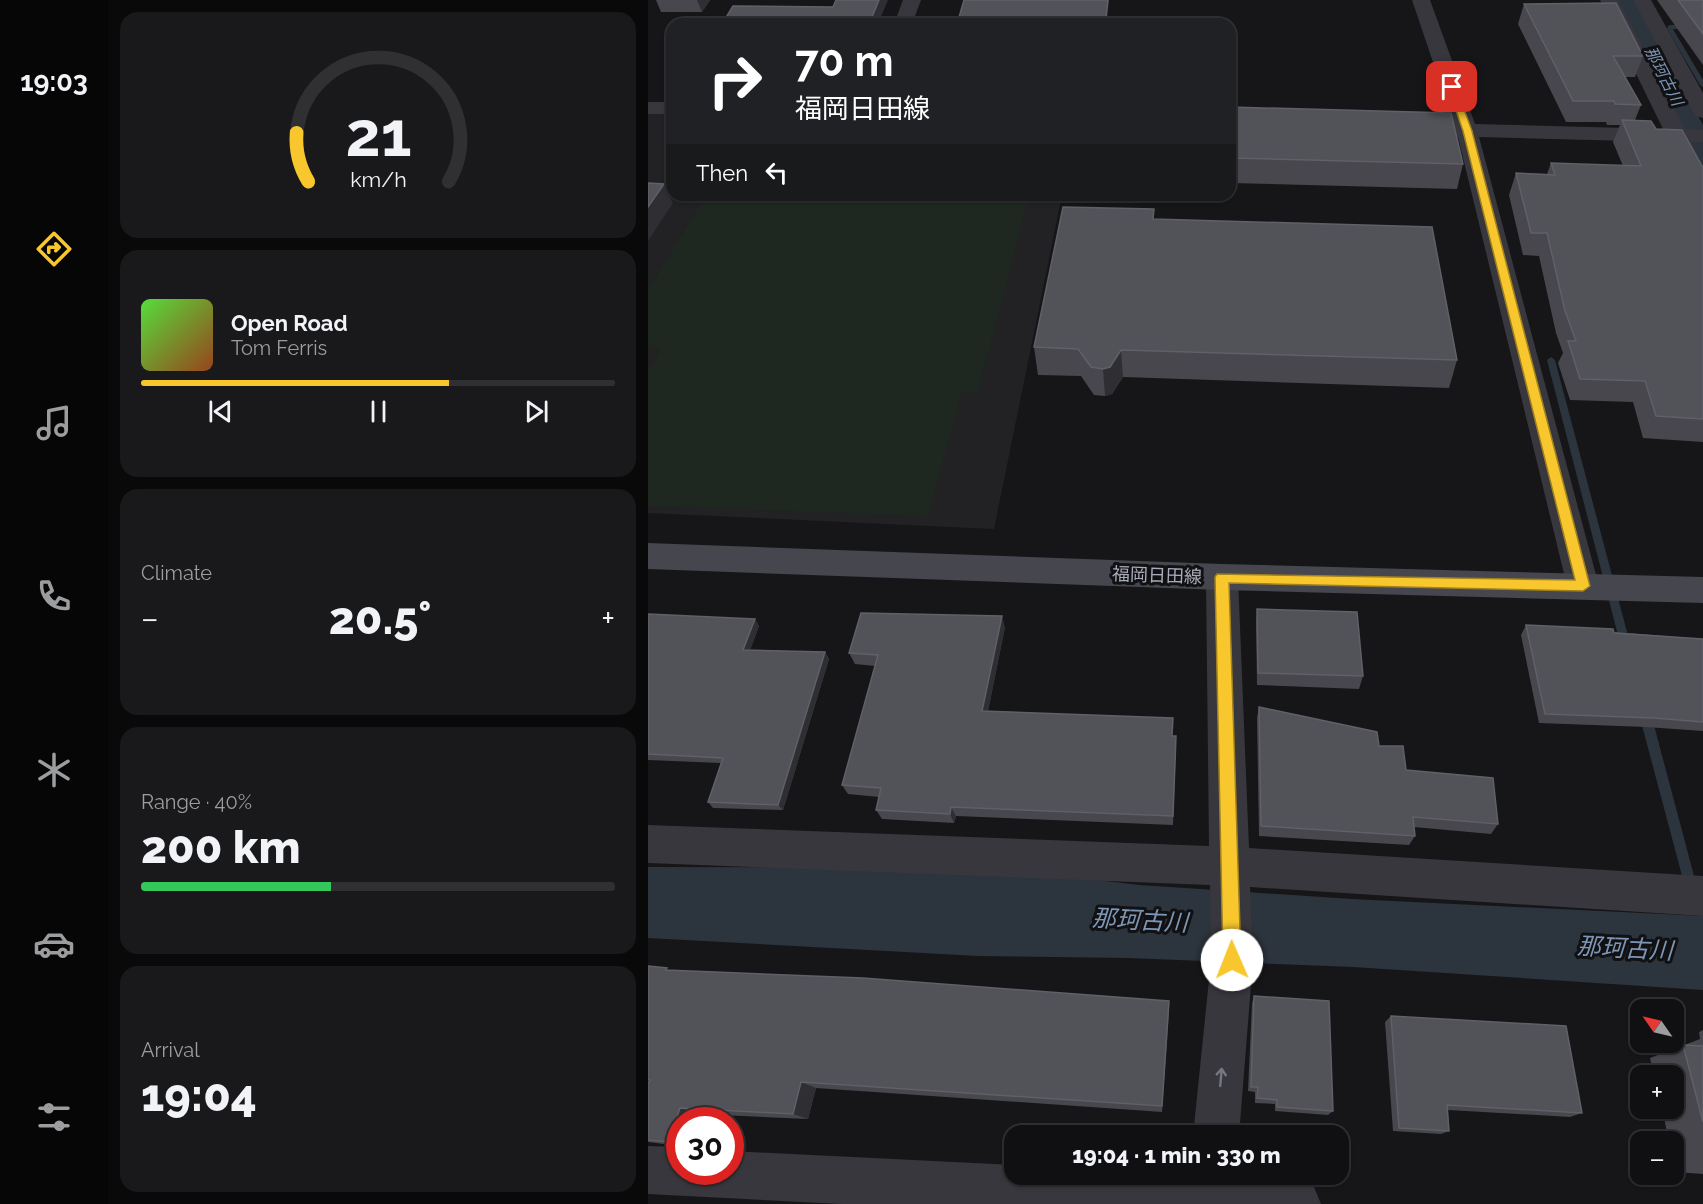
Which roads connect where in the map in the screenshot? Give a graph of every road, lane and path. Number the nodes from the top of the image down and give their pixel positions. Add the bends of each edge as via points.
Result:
1 (912, 0) edge
2 (1421, 0) edge
3 (1609, 0) edge
4 (1642, 0) edge
5 (905, 18) edge
6 (648, 108) edge
7 (666, 108) edge
8 (1703, 112) edge
9 (1432, 130) edge
10 (1467, 131) junction
11 (1677, 136) junction
12 (1703, 136) edge
13 (1703, 187) edge
14 (648, 556) edge
15 (1222, 577) junction
16 (1583, 586) junction
17 (1703, 590) edge
18 (648, 844) edge
19 (1231, 866) junction
20 (1703, 896) edge
21 (1217, 1125) edge
22 (648, 1170) edge
23 (666, 1171) edge
24 (744, 1173) edge
25 (1210, 1192) edge
26 (1297, 1204) edge

1 - 5 street
2 - 10 street
3 - 11 street
4 - 8 street
6 - 7 street
9 - 10 street
10 - 11 street
10 - 16 street
11 - 12 street
11 - 13 street
14 - 15 main road, 福岡日田線
15 - 16 main road, 福岡日田線
15 - 19 street
16 - 17 main road, 福岡日田線
18 - 19 street
19 - 20 street
21 -> 19 street via 1232,960
22 - 23 street
24 - 25 street
25 - 26 street

